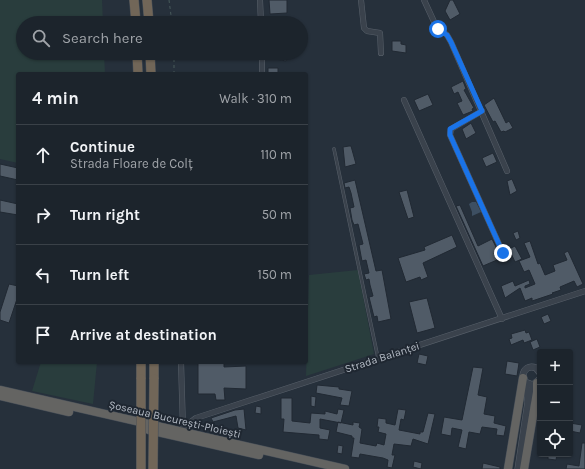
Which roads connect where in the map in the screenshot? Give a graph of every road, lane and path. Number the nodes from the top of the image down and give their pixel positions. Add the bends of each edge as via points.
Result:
1 (134, 0) edge
2 (147, 0) edge
3 (168, 0) edge
4 (260, 0) edge
5 (361, 0) edge
6 (424, 0) edge
7 (135, 16) edge
8 (148, 16) edge
9 (171, 16) edge
10 (261, 16) edge
11 (381, 54) dead end
12 (137, 60) edge
13 (150, 60) edge
14 (174, 60) edge
15 (262, 60) edge
16 (138, 72) edge
17 (151, 72) edge
18 (174, 72) edge
19 (262, 72) edge
20 (404, 100) dead end
21 (482, 111) junction
22 (334, 149) dead end
23 (507, 171) dead end
24 (503, 253) dead end
25 (585, 291) edge
26 (502, 319) junction
27 (378, 358) junction
28 (141, 364) edge
29 (154, 364) edge
30 (180, 364) edge
31 (537, 369) edge
32 (524, 380) junction
33 (537, 382) edge
34 (537, 385) edge
35 (0, 390) edge
36 (0, 396) edge
37 (528, 402) junction
38 (183, 430) junction
39 (141, 469) edge
40 (153, 469) edge
41 (320, 469) edge
42 (345, 469) edge
43 (508, 469) edge
44 (518, 469) edge
45 (524, 469) edge

1 - 7 highway
2 - 8 highway
3 - 9 path
4 - 10 street
5 - 11 street via 364,28 367,32 380,33
6 - 21 street via 436,26 451,42
12 - 16 highway
13 - 17 highway
14 - 18 path
15 - 19 street
20 - 26 street
21 - 23 street
21 - 24 street via 450,129 450,135
22 - 27 lane
25 - 26 street, Strada Balanței
26 - 27 street, Strada Balanței
27 - 38 street, Strada Balanței via 196,418
28 - 39 highway, bridge
29 - 40 highway, bridge
30 - 38 street
31 - 32 street via 530,367 525,370
32 - 33 street
32 - 37 street
32 - 43 highway
33 - 37 street
34 - 45 highway
35 - 38 highway, Șoseaua București-Ploiești
36 - 41 highway, Șoseaua București-Ploiești
37 - 44 street
38 - 42 highway, Șoseaua București-Ploiești

